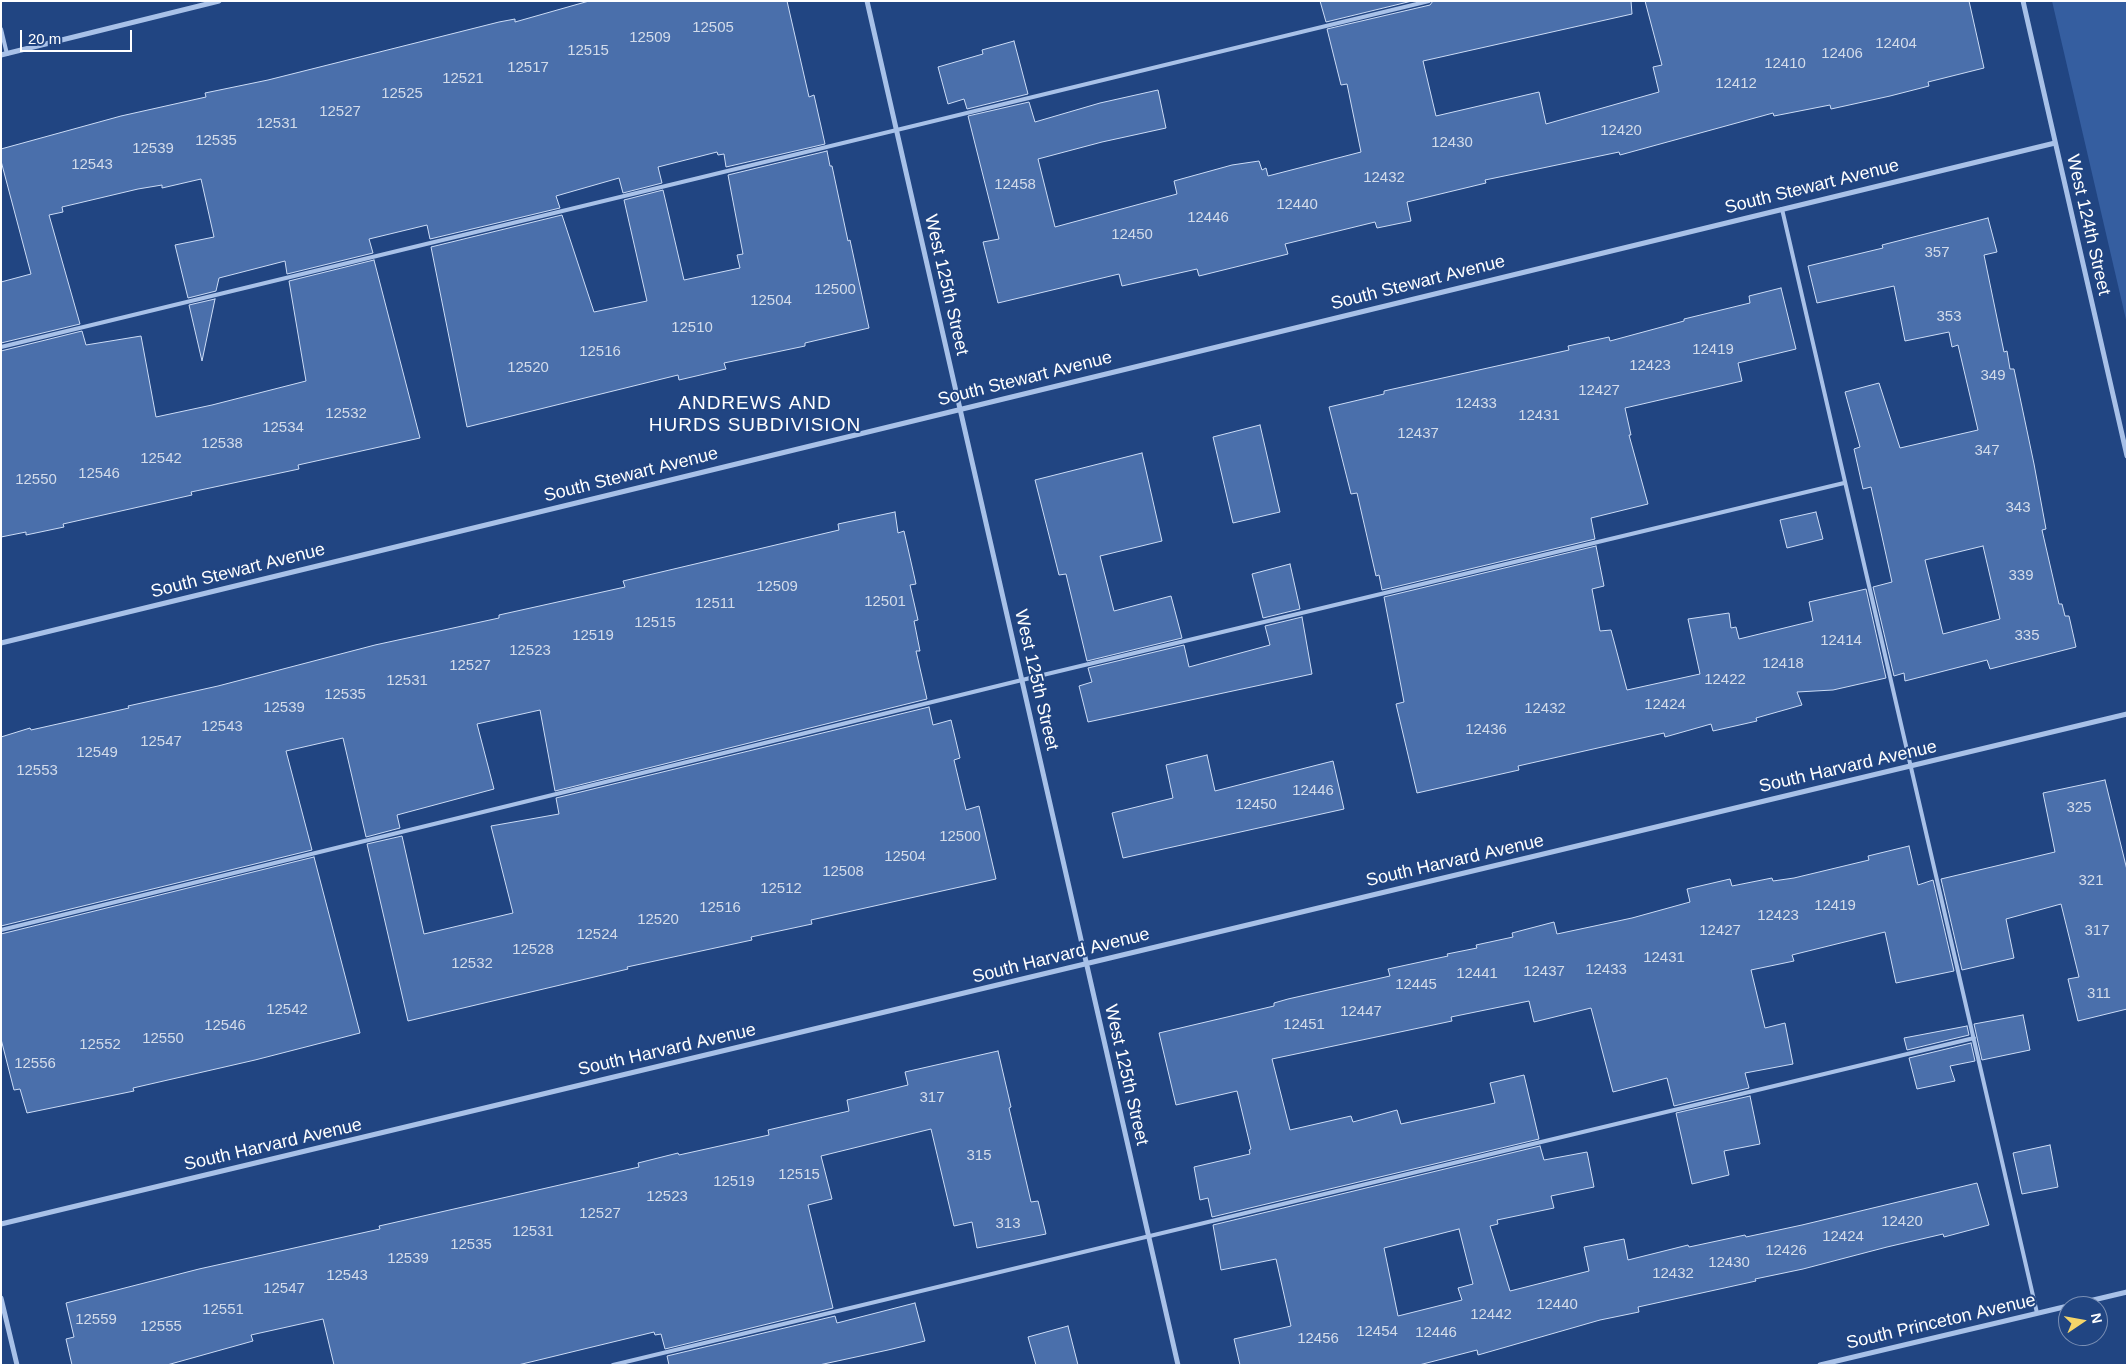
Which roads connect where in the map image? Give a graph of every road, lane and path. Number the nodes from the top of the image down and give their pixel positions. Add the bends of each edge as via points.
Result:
1 (219, 1) edge
2 (866, 1) edge
3 (1429, 1) edge
4 (2023, 1) edge
5 (1, 29) edge
6 (4, 54) edge
7 (896, 130) junction
8 (2055, 142) junction
9 (1782, 209) junction
10 (1, 348) edge
11 (960, 409) junction
12 (2127, 456) edge
13 (1844, 484) junction
14 (1, 642) edge
15 (1022, 680) junction
16 (2127, 714) edge
17 (1911, 766) junction
18 (1, 930) edge
19 (1087, 964) junction
20 (1974, 1038) junction
21 (1, 1224) edge
22 (1149, 1236) junction
23 (2127, 1292) edge
24 (2108, 1297) edge
25 (1, 1298) edge
26 (2058, 1308) edge
27 (2037, 1313) junction
28 (17, 1365) edge
29 (613, 1365) edge
30 (1178, 1365) edge
31 (1820, 1365) edge

1 - 6 street
2 - 7 street, West 125th Street
3 - 7 lane
4 - 8 street, West 124th Street
5 - 6 lane
7 - 10 lane
7 - 11 street, West 125th Street
8 - 9 street, South Stewart Avenue
8 - 12 street, West 124th Street
9 - 11 street, South Stewart Avenue
9 - 13 lane
11 - 14 street, South Stewart Avenue
11 - 15 street, West 125th Street
13 - 15 lane
13 - 17 lane
15 - 18 lane
15 - 19 street, West 125th Street
16 - 17 street, South Harvard Avenue
17 - 19 street, South Harvard Avenue
17 - 20 lane
19 - 21 street, South Harvard Avenue
19 - 22 street, West 125th Street
20 - 22 lane
20 - 27 lane
22 - 29 lane
22 - 30 street, West 125th Street
23 - 24 street, South Princeton Avenue
25 - 28 street
26 - 27 street, South Princeton Avenue
27 - 31 street, South Princeton Avenue

